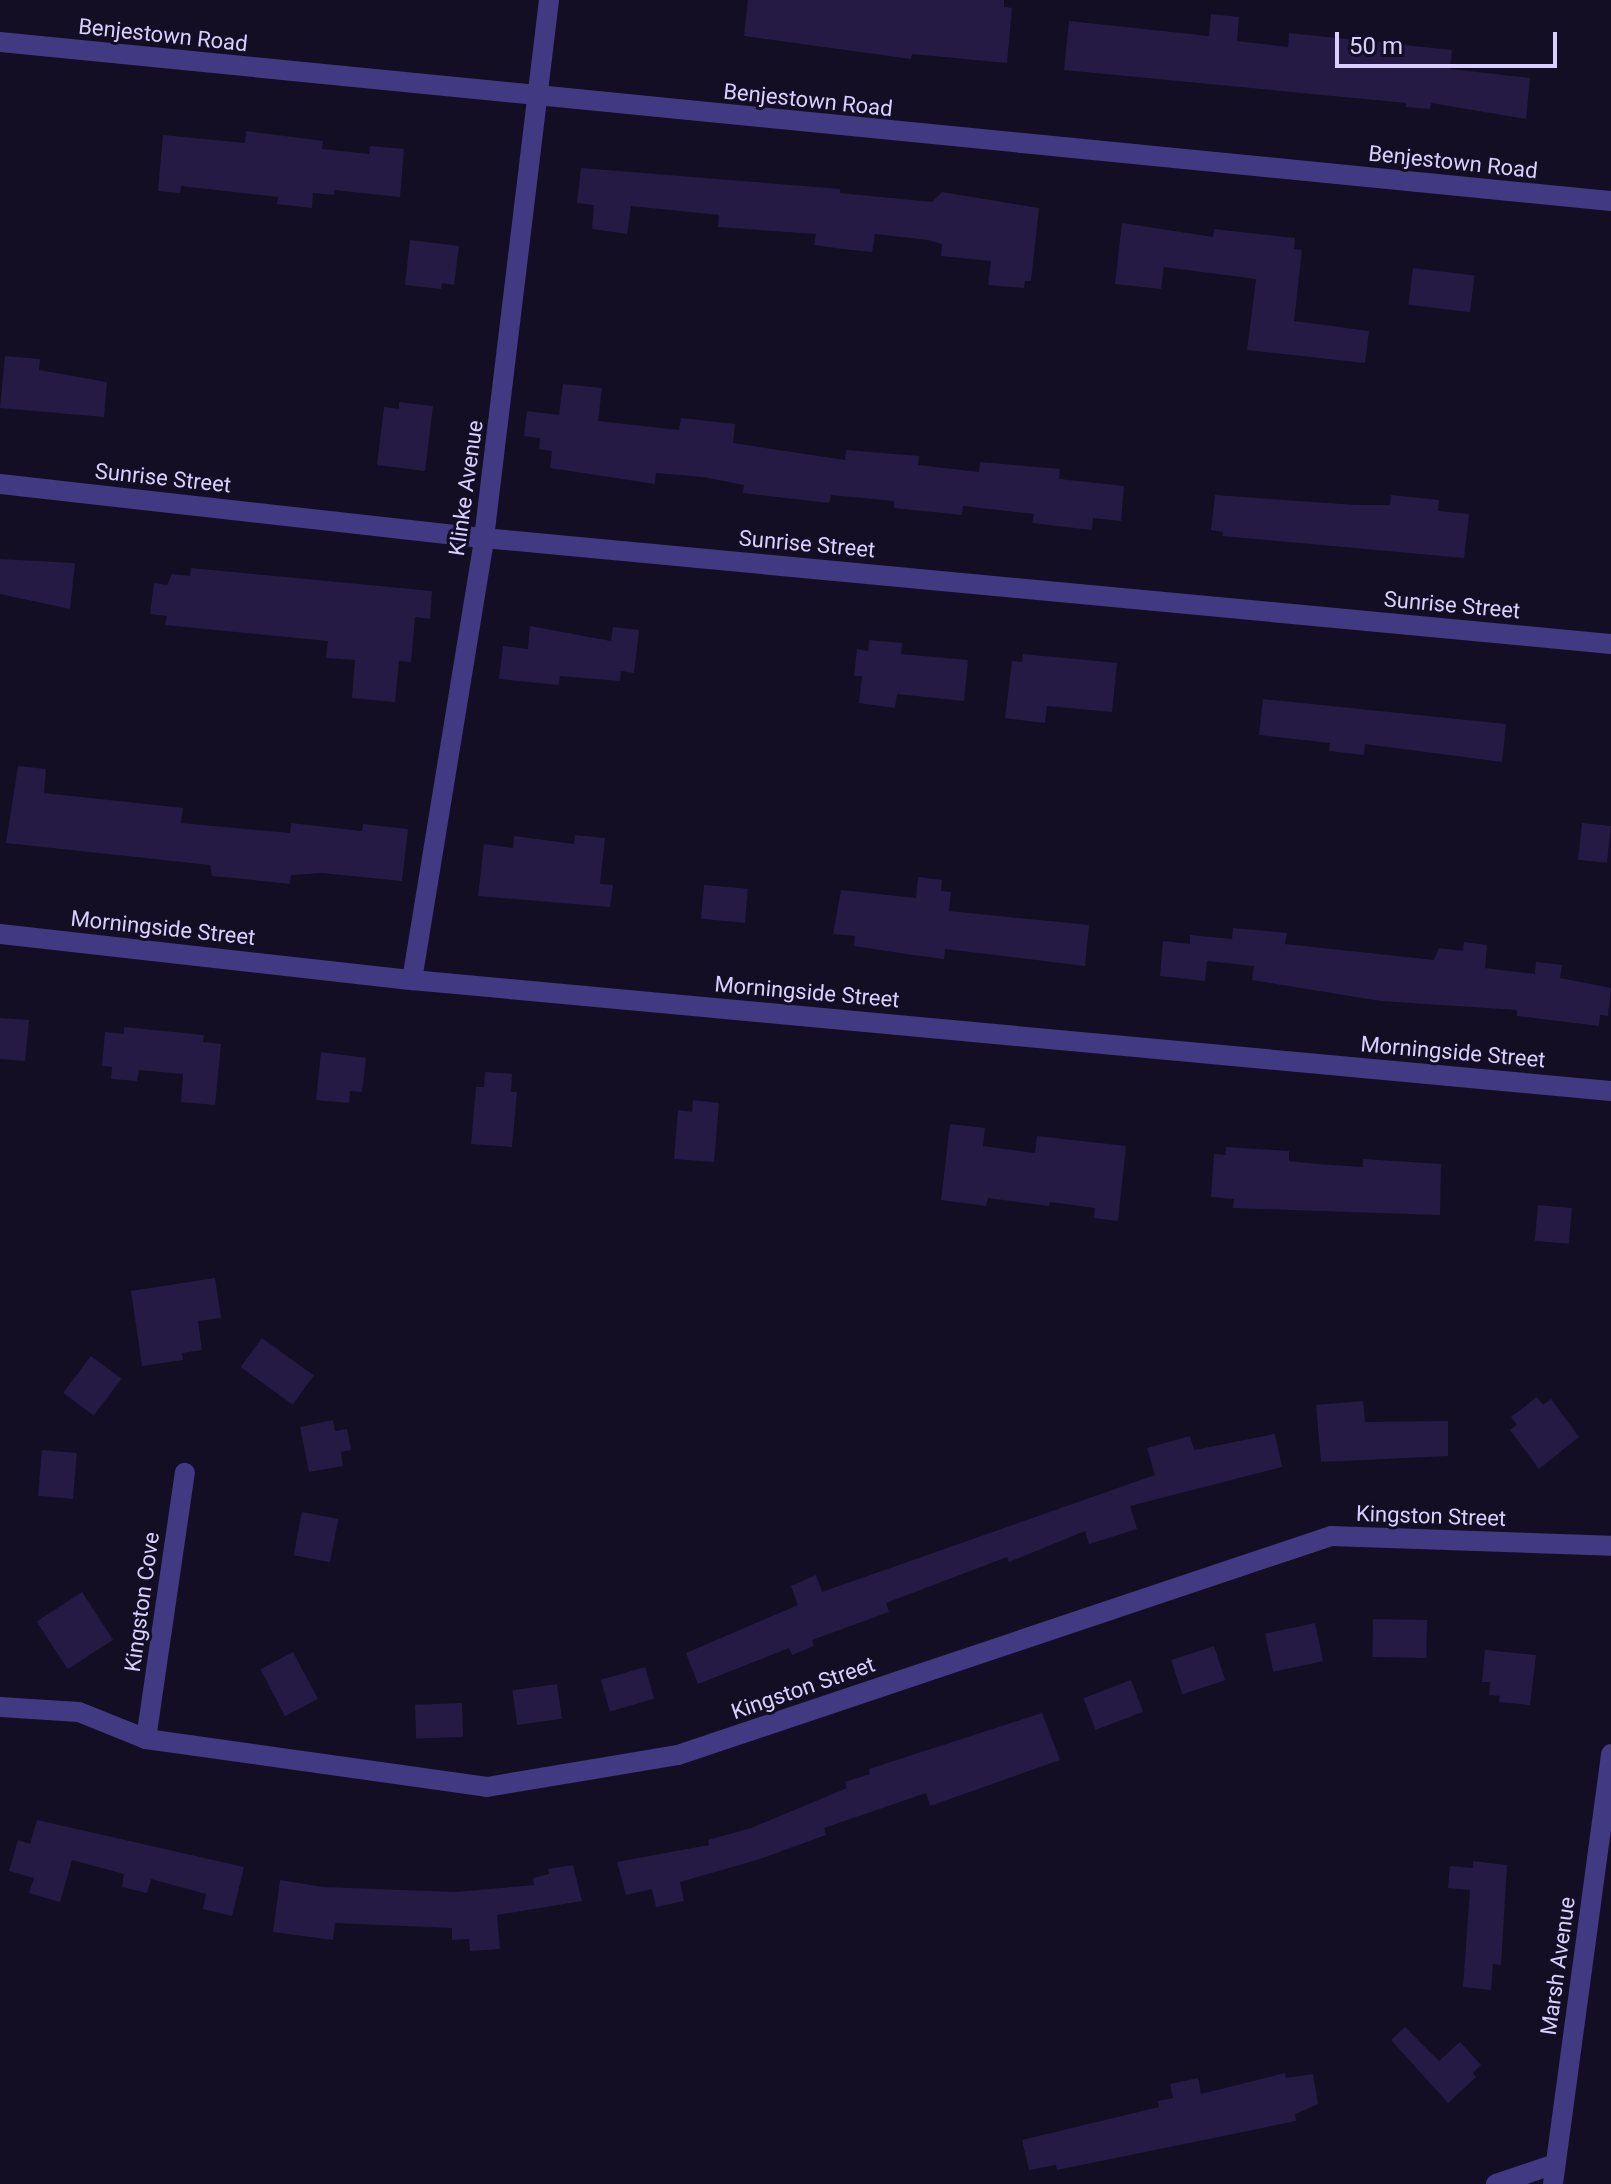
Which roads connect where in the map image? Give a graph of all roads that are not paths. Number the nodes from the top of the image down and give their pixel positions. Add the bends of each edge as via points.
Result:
1 (549, 0) edge
2 (0, 42) edge
3 (539, 98) junction
4 (1611, 201) edge
5 (0, 484) edge
6 (484, 538) junction
7 (1611, 644) edge
8 (0, 934) edge
9 (412, 980) junction
10 (1611, 1091) edge
11 (185, 1473) dead end
12 (1611, 1546) edge
13 (0, 1707) edge
14 (146, 1739) junction
15 (1611, 1754) edge
16 (1554, 2174) edge
17 (1496, 2184) edge

1 - 3 street, Klinke Avenue
2 - 3 street, Benjestown Road
3 - 4 street, Benjestown Road
3 - 6 street, Klinke Avenue
5 - 6 street, Sunrise Street
6 - 7 street, Sunrise Street
6 - 9 street, Klinke Avenue
8 - 9 street, Morningside Street
9 - 10 street, Morningside Street
11 - 14 street, Kingston Cove
12 - 14 street, Kingston Street via 1331,1536 678,1755 487,1787
13 - 14 street, Kingston Street via 79,1712
15 - 16 street, Marsh Avenue
16 - 17 street

